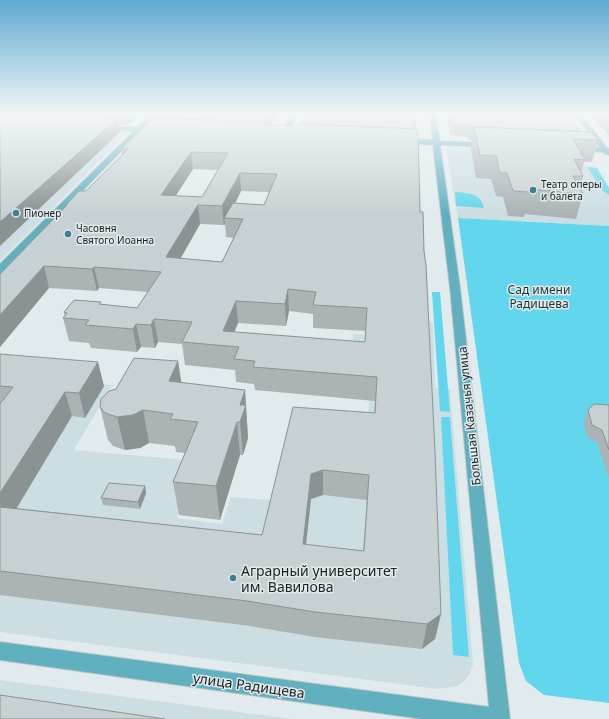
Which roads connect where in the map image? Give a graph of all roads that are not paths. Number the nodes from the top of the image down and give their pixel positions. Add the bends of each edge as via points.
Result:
1 (122, 148) edge
2 (437, 148) edge
3 (572, 148) edge
4 (608, 152) edge
5 (0, 270) edge
6 (0, 650) edge
7 (498, 719) edge

1 - 5 street
2 - 7 street, Большая Казачья улица via 455,288
3 - 4 street
6 - 7 street, улица Радищева

